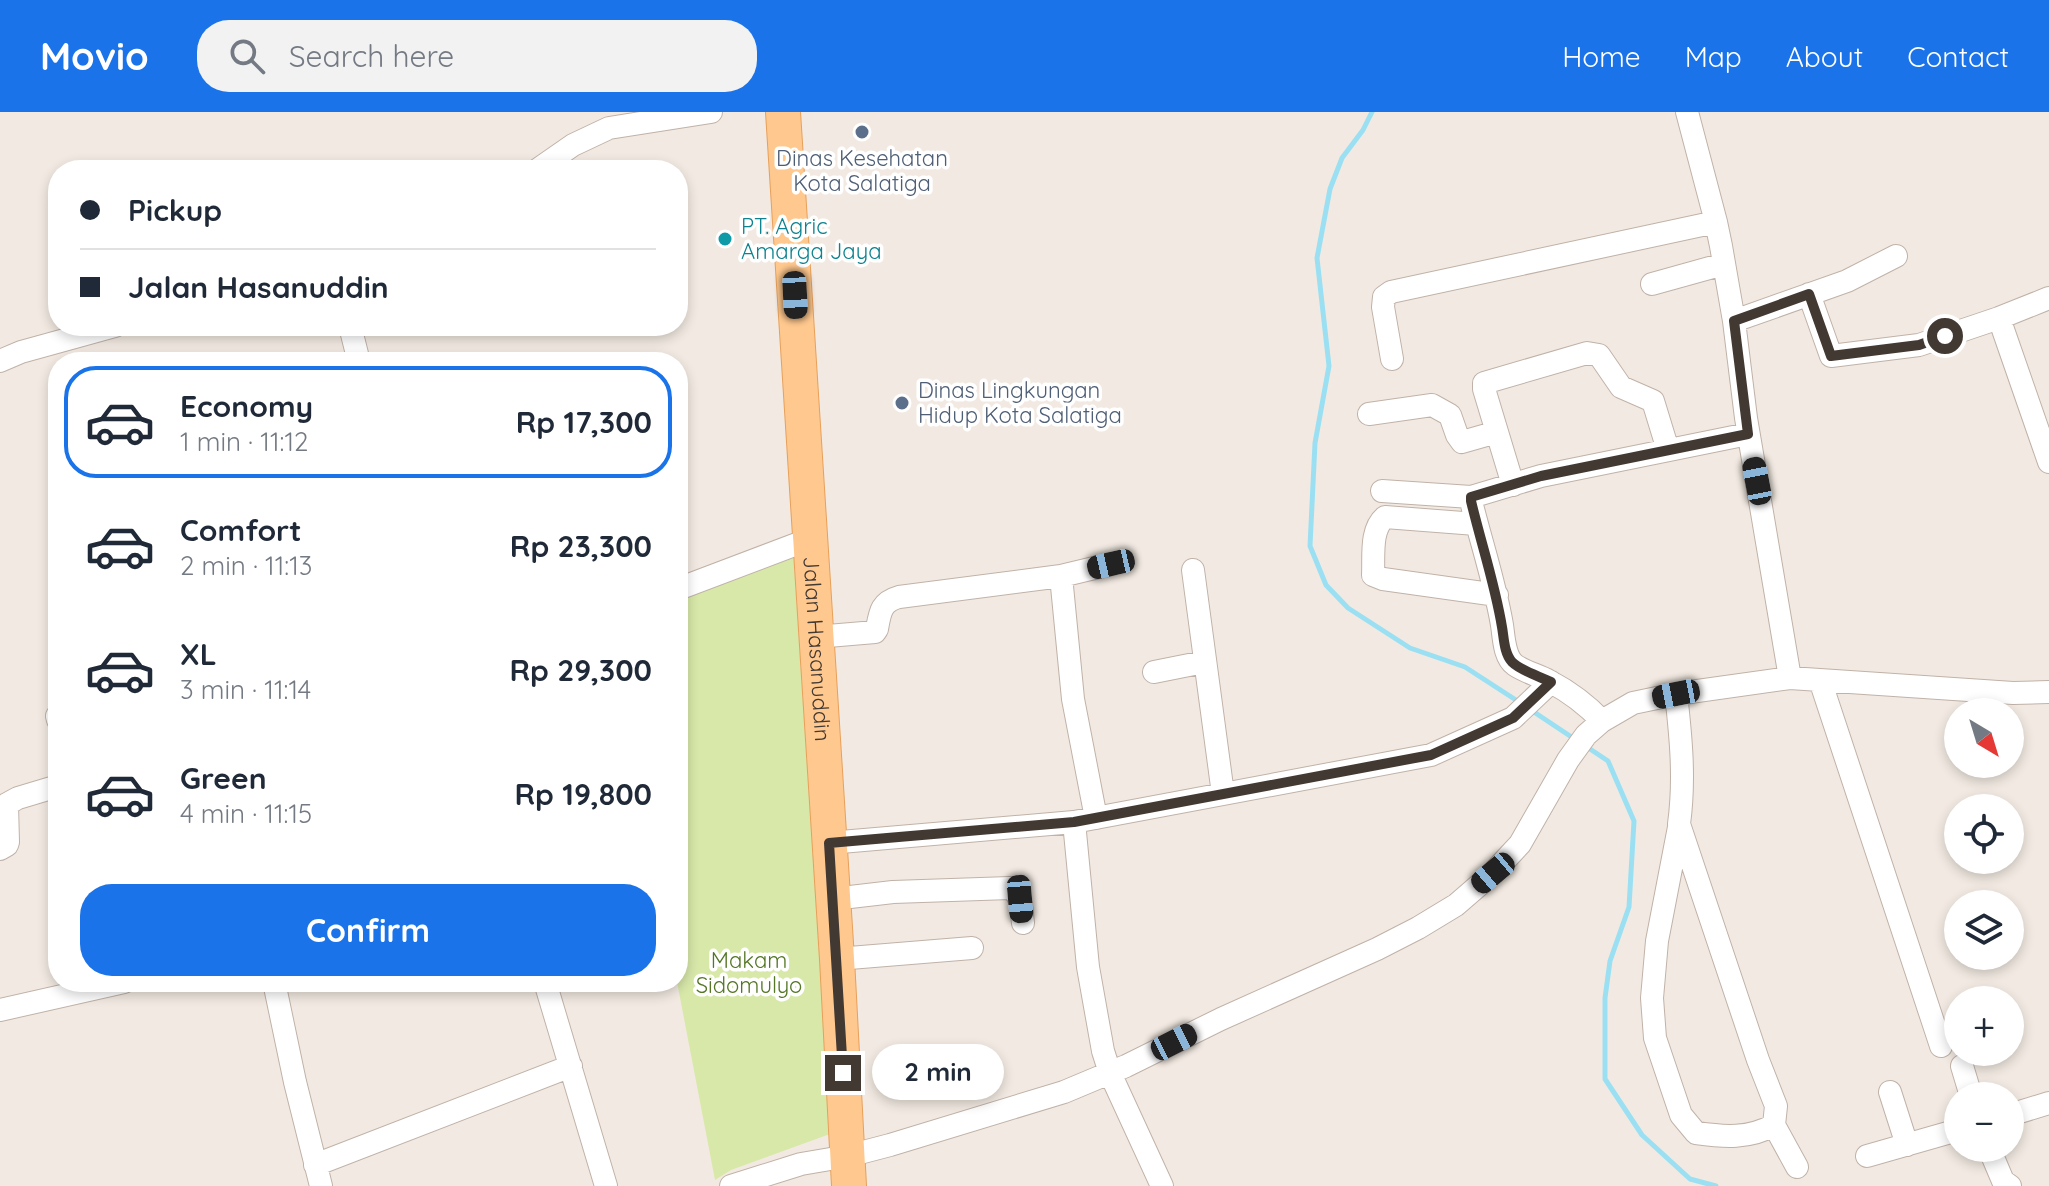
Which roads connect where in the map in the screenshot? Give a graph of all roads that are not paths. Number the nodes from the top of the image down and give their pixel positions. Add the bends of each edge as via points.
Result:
1 (711, 112) edge
2 (783, 112) edge
3 (1687, 112) edge
4 (551, 160) edge
5 (1716, 222) junction
6 (1896, 256) dead end
7 (1724, 264) junction
8 (1652, 284) dead end
9 (1809, 294) junction
10 (2049, 298) edge
11 (1999, 318) junction
12 (1734, 321) junction
13 (79, 336) edge
14 (1392, 359) dead end
15 (0, 361) edge
16 (1369, 414) dead end
17 (1497, 432) junction
18 (1748, 434) junction
19 (1668, 450) junction
20 (2049, 462) edge
21 (1513, 485) junction
22 (1382, 491) dead end
23 (1471, 497) junction
24 (1476, 524) junction
25 (810, 539) junction
26 (1111, 564) dead end
27 (1193, 570) dead end
28 (1061, 576) junction
29 (688, 585) edge
30 (1497, 595) junction
31 (816, 637) junction
32 (1204, 662) junction
33 (1154, 672) dead end
34 (1790, 678) junction
35 (1820, 680) junction
36 (1551, 682) junction
37 (1676, 694) junction
38 (2047, 699) edge
39 (1594, 728) junction
40 (48, 789) edge
41 (1223, 794) junction
42 (1085, 820) junction
43 (1679, 824) junction
44 (829, 843) junction
45 (0, 849) edge
46 (833, 899) junction
47 (1023, 923) dead end
48 (972, 948) dead end
49 (837, 959) junction
50 (80, 992) edge
51 (276, 992) edge
52 (548, 992) edge
53 (0, 1010) edge
54 (1941, 1046) dead end
55 (571, 1066) junction
56 (1962, 1066) dead end
57 (1110, 1073) junction
58 (1967, 1082) edge
59 (1890, 1092) dead end
60 (2049, 1103) edge
61 (2024, 1111) edge
62 (1774, 1125) junction
63 (1944, 1134) edge
64 (1907, 1145) junction
65 (1867, 1156) dead end
66 (1995, 1162) edge
67 (1797, 1167) dead end
68 (848, 1171) edge
69 (318, 1176) edge
70 (606, 1186) edge
71 (731, 1186) edge
72 (1162, 1186) edge
73 (2010, 1186) edge

1 - 4 street via 609,128
2 - 25 main road, Jalan Hasanuddin
3 - 5 street
5 - 7 street
5 - 14 street via 1391,292 1383,307
6 - 9 street
7 - 8 street
7 - 12 street
9 - 11 street via 1831,356 1919,345
9 - 12 street
10 - 11 street
11 - 20 street
12 - 18 street
13 - 15 street
16 - 17 street via 1432,405 1450,415 1462,442
17 - 19 street via 1484,383 1587,353 1599,355 1621,387 1653,401
17 - 21 street
18 - 19 street
18 - 34 street
19 - 21 street
21 - 23 street
22 - 23 street
23 - 24 street
24 - 30 street
24 - 30 street via 1385,517 1376,529 1373,575
25 - 29 street
25 - 31 main road, Jalan Hasanuddin
26 - 28 street
27 - 32 street
28 - 31 street via 899,597 882,606 875,632
28 - 42 street
30 - 36 street via 1509,659
31 - 44 main road, Jalan Hasanuddin
32 - 33 street
32 - 41 street
34 - 35 street
34 - 37 street
35 - 38 street
35 - 54 street
36 - 39 street via 1569,693
36 - 41 street via 1513,718 1431,755
37 - 39 street via 1633,703
37 - 43 street via 1682,747
39 - 57 street via 1568,760 1520,844 1456,905 1377,949
40 - 45 street via 7,804 8,842
41 - 42 street
42 - 44 street
42 - 57 street via 1089,980
43 - 62 street via 1776,1106
43 - 62 street via 1657,941 1655,1038 1681,1115 1696,1133 1727,1137
44 - 46 main road, Jalan Hasanuddin
46 - 47 street via 1010,888 1019,895
46 - 49 main road, Jalan Hasanuddin
48 - 49 street
49 - 68 main road, Jalan Hasanuddin
50 - 53 street
51 - 69 street
52 - 55 street
55 - 69 street
55 - 70 street
56 - 58 street
57 - 68 street via 890,1145
57 - 72 street
59 - 64 street
60 - 61 street
62 - 67 street
63 - 64 street
64 - 65 street
66 - 73 street
68 - 71 street via 801,1164

